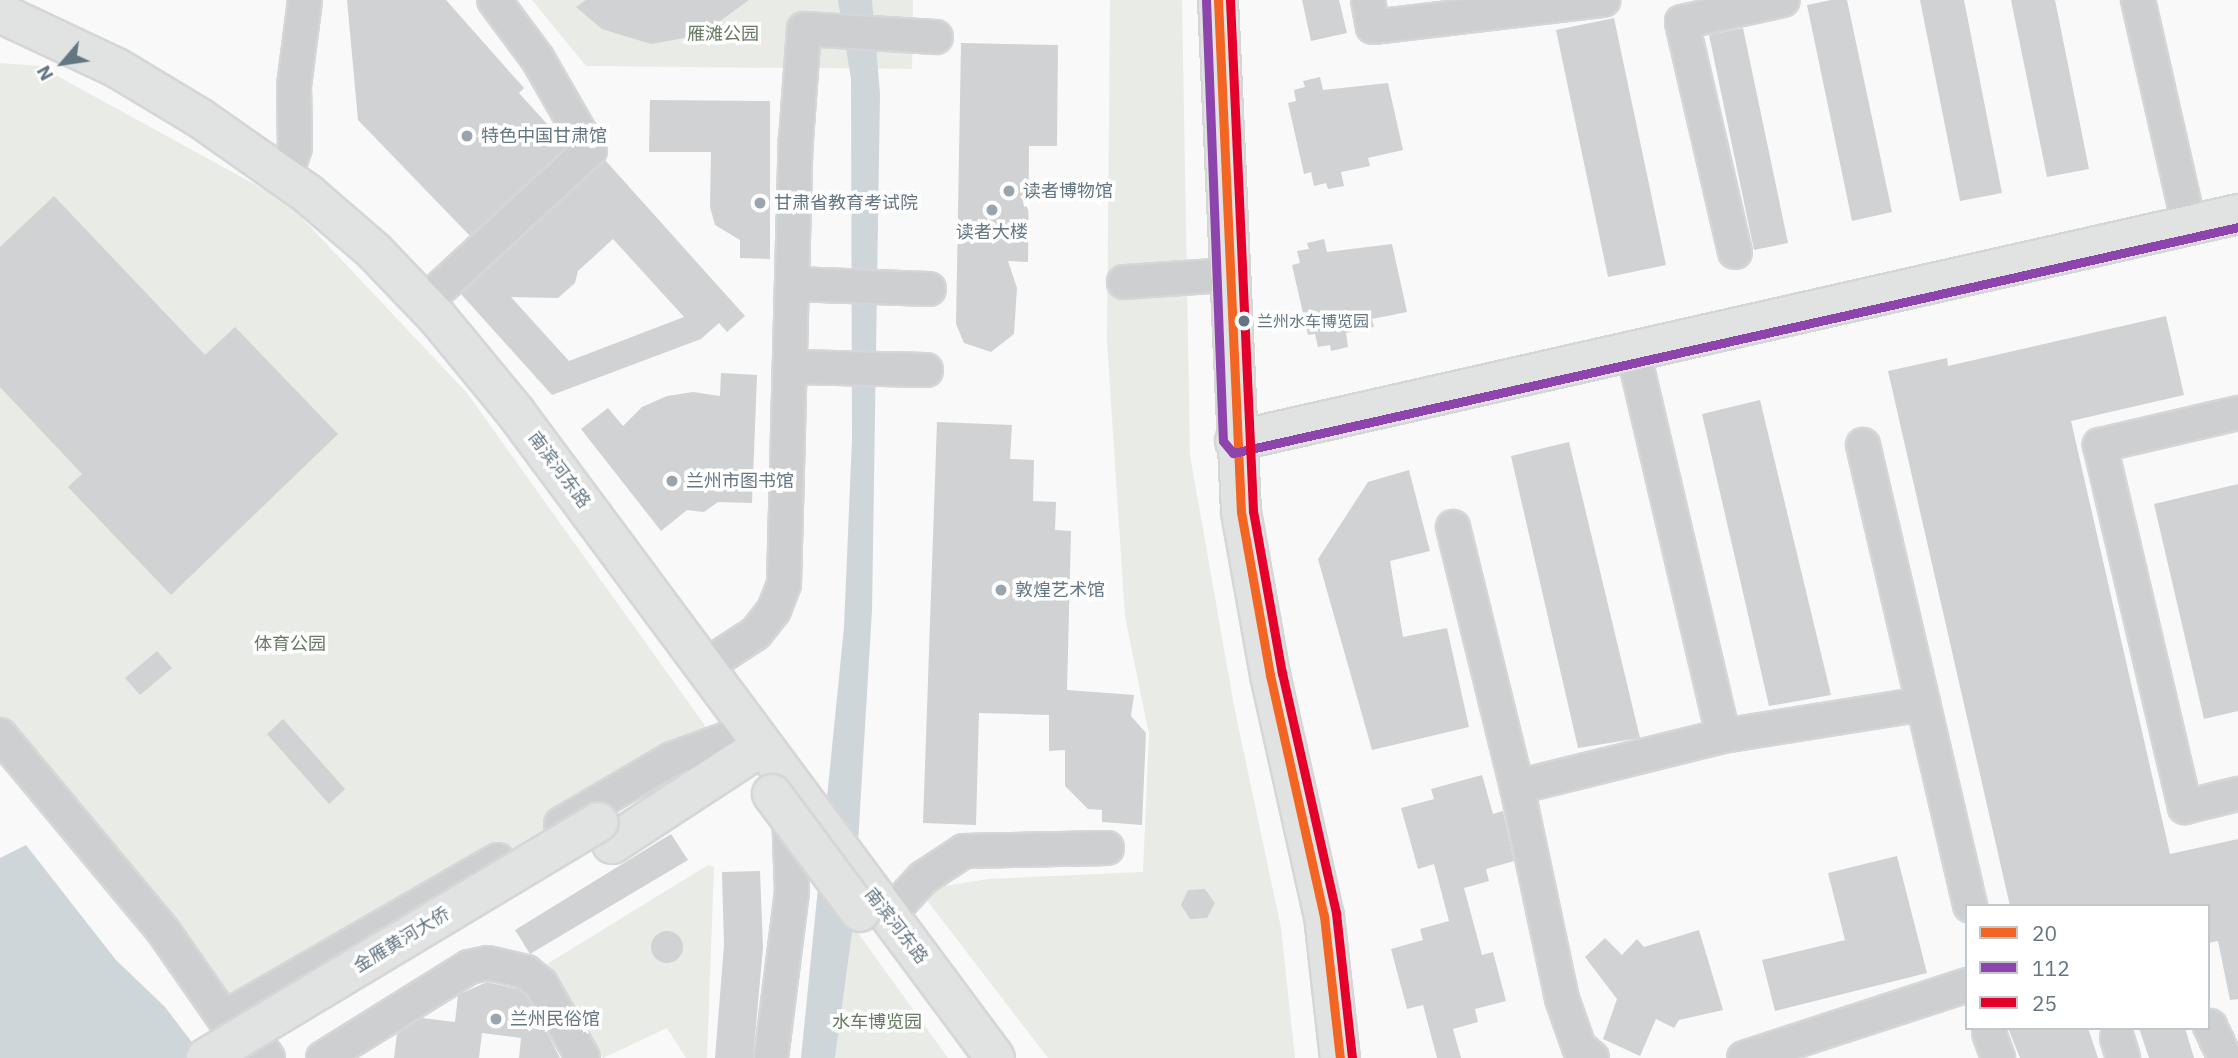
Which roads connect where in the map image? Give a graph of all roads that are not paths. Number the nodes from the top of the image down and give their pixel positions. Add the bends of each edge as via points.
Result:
1 (305, 0) edge
2 (494, 0) edge
3 (1218, 0) edge
4 (1368, 0) edge
5 (1603, 0) edge
6 (1783, 0) edge
7 (2138, 0) edge
8 (0, 12) edge
9 (0, 34) edge
10 (936, 37) dead end
11 (285, 178) junction
12 (2238, 214) edge
13 (2189, 225) junction
14 (1735, 251) dead end
15 (1228, 275) junction
16 (1124, 282) dead end
17 (804, 285) junction
18 (920, 288) dead end
19 (424, 303) junction
20 (1633, 351) junction
21 (802, 367) junction
22 (917, 370) dead end
23 (2238, 413) edge
24 (1235, 441) junction
25 (1863, 445) dead end
26 (1453, 527) dead end
27 (704, 667) junction
28 (1923, 704) junction
29 (0, 735) edge
30 (1723, 736) junction
31 (747, 742) junction
32 (1517, 787) junction
33 (780, 788) junction
34 (2238, 794) edge
35 (605, 833) junction
36 (1107, 848) dead end
37 (1970, 904) edge
38 (875, 909) junction
39 (1965, 986) edge
40 (2210, 1026) dead end
41 (206, 1058) edge
42 (251, 1058) edge
43 (258, 1058) edge
44 (268, 1058) edge
45 (323, 1058) edge
46 (583, 1058) edge
47 (771, 1058) edge
48 (971, 1058) edge
49 (995, 1058) edge
50 (1340, 1058) edge
51 (1592, 1058) edge
52 (1744, 1058) edge
53 (2225, 1058) edge

1 - 11 street via 294,86 295,148
2 - 19 street via 537,58 590,150
3 - 15 main road
4 - 5 street via 1373,27
6 - 14 street via 1682,22
7 - 13 street
8 - 11 main road, 南滨河东路 via 117,68 200,118
9 - 31 main road, 南滨河东路 via 107,86 190,135 296,210 360,265 422,330 501,425
10 - 17 street via 804,29
11 - 19 main road, 南滨河东路 via 374,251
12 - 13 main road
13 - 20 main road
15 - 16 street
15 - 24 main road
17 - 18 street
17 - 21 street
19 - 27 main road, 南滨河东路 via 516,413
20 - 24 main road
20 - 30 street
21 - 22 street
21 - 27 street via 784,584 774,610 756,633
23 - 34 street via 2100,446 2185,807
24 - 50 main road via 1254,594 1324,916
25 - 28 street
26 - 32 street
27 - 31 main road, 南滨河东路
28 - 30 street
28 - 37 street
29 - 42 street via 164,932
30 - 32 street
31 - 33 main road, 南滨河东路
31 - 35 main road
31 - 44 street via 672,759 236,1011
32 - 51 street via 1562,999 1579,1047
33 - 38 main road, 南滨河东路, bridge
33 - 47 street via 792,892
35 - 41 main road, 金雁黄河大侨, bridge
35 - 43 main road, 金雁黄河大侨
36 - 38 street via 964,851
38 - 48 main road, 南滨河东路
38 - 49 main road, 南滨河东路
39 - 52 street
40 - 53 street
45 - 46 street via 469,967 488,963 526,972 541,984

